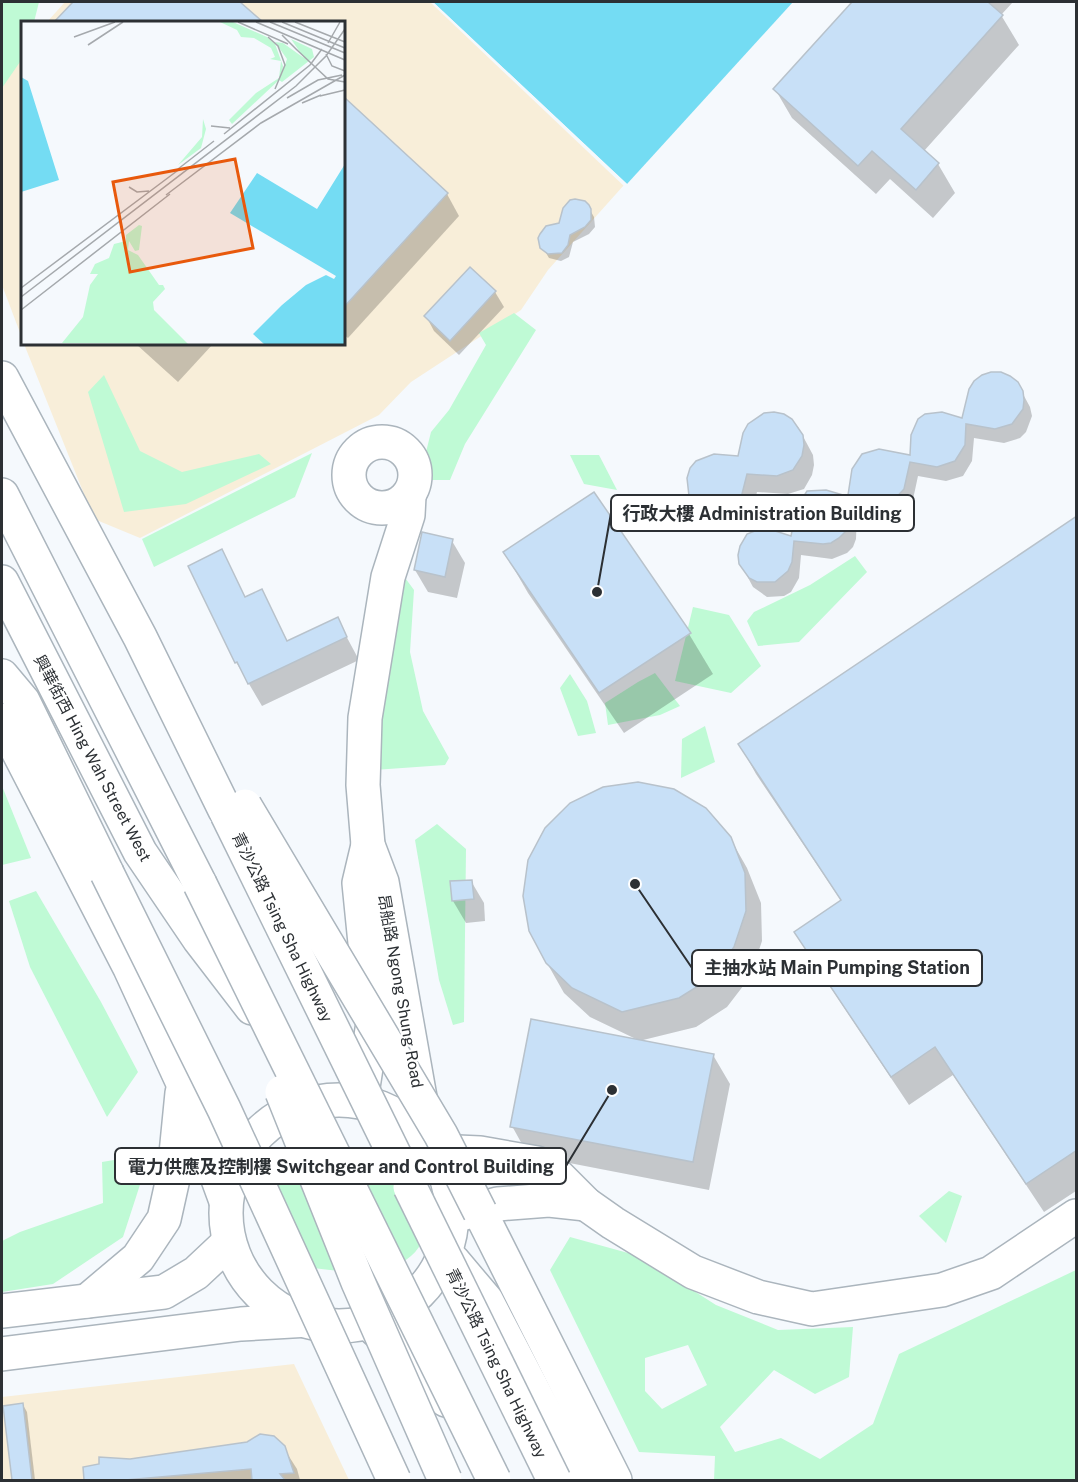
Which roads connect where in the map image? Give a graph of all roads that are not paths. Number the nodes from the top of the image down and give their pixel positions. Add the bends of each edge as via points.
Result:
1 (2, 378) edge
2 (2, 495) edge
3 (409, 496) junction
4 (364, 503) junction
5 (388, 577) junction
6 (2, 582) edge
7 (140, 638) junction
8 (2, 676) edge
9 (2, 720) edge
10 (368, 845) junction
11 (200, 884) junction
12 (182, 1082) junction
13 (327, 1099) junction
14 (361, 1100) junction
15 (431, 1146) junction
16 (226, 1201) junction
17 (586, 1204) junction
18 (453, 1216) junction
19 (1077, 1216) edge
20 (229, 1242) junction
21 (446, 1253) junction
22 (87, 1302) junction
23 (2, 1311) edge
24 (309, 1320) junction
25 (368, 1324) junction
26 (2, 1354) edge
27 (394, 1480) edge
28 (445, 1480) edge
29 (484, 1480) edge
30 (494, 1480) edge
31 (554, 1480) edge
32 (580, 1480) edge
33 (615, 1480) edge

1 - 7 main road, 青沙公路 Tsing Sha Highway
2 - 11 main road
3 - 4 main road via 382,509
3 - 4 main road, 昂船路 Ngong Shung Road via 416,476 410,457 394,444 374,443 355,456 350,466 352,489
3 - 5 main road, 昂船路 Ngong Shung Road via 408,515
4 - 5 main road, 昂船路 Ngong Shung Road via 380,539
5 - 10 main road, 昂船路 Ngong Shung Road via 365,718 363,785
6 - 13 main road, 興華街西 Hing Wah Street West via 140,852 206,948 298,1068
7 - 31 main road, 青沙公路 Tsing Sha Highway, bridge
7 - 33 main road, bridge via 441,1135
8 - 27 main road, bridge via 23,701 224,1109
9 - 12 main road via 130,968
10 - 14 main road, 昂船路 Ngong Shung Road via 359,883 373,1023
10 - 15 main road, 昂船路 Ngong Shung Road via 382,882
11 - 28 main road, bridge via 349,1261
11 - 30 main road, bridge
12 - 16 main road
12 - 22 main road via 174,1174 164,1219 138,1258
13 - 14 main road
13 - 16 main road via 290,1110 259,1132 237,1164
14 - 15 main road via 397,1114
15 - 17 main road via 537,1163 559,1177
15 - 18 main road via 446,1171
16 - 20 main road
17 - 18 main road via 549,1200 498,1204
17 - 19 main road via 693,1272 758,1297 812,1309 942,1290 991,1273
18 - 21 main road
20 - 22 main road via 196,1274 164,1292
20 - 24 main road via 252,1287 270,1301
21 - 25 main road via 432,1280 411,1302
21 - 32 main road via 486,1300
22 - 23 main road
24 - 25 main road via 338,1325
24 - 26 main road via 241,1324
25 - 29 main road via 430,1376 456,1416

